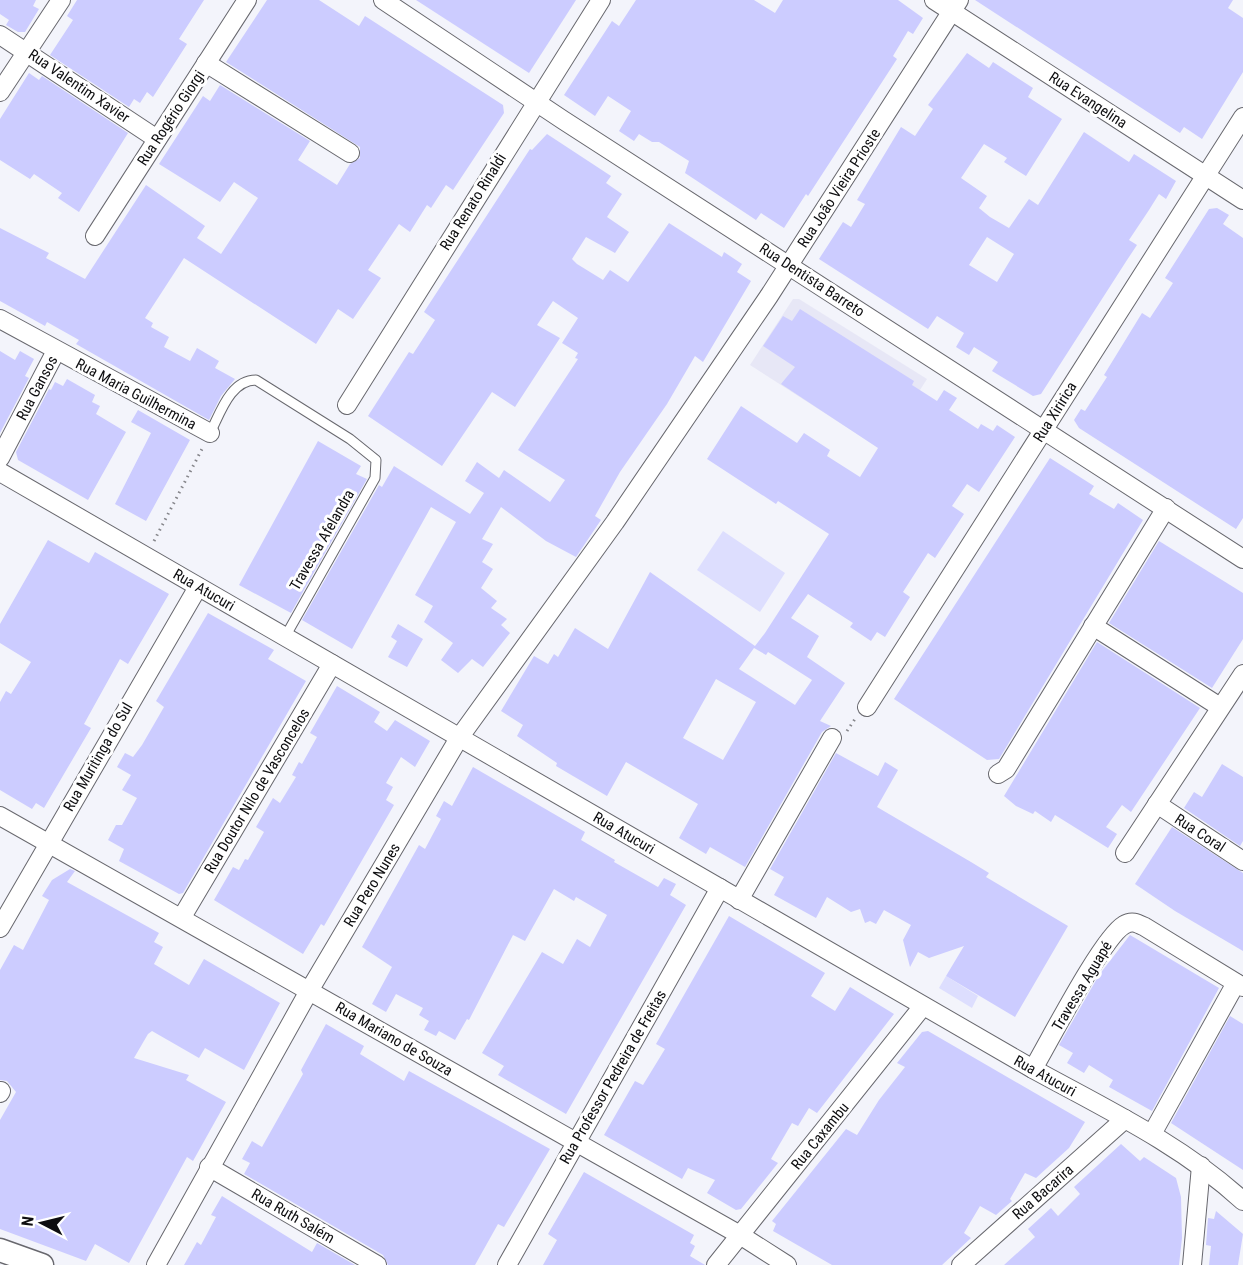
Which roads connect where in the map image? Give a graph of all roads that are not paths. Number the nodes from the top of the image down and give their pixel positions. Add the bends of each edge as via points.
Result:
1 (61, 0) edge
2 (247, 0) edge
3 (382, 0) edge
4 (601, 0) edge
5 (934, 0) edge
6 (956, 6) edge
7 (0, 35) edge
8 (27, 51) junction
9 (206, 63) junction
10 (0, 92) edge
11 (535, 102) junction
12 (1243, 117) edge
13 (158, 139) junction
14 (350, 153) dead end
15 (1205, 176) junction
16 (1243, 200) edge
17 (95, 236) dead end
18 (789, 266) junction
19 (0, 319) edge
20 (56, 351) junction
21 (347, 405) dead end
22 (1044, 429) junction
23 (210, 433) joint
24 (374, 456) joint
25 (0, 458) edge
26 (0, 472) edge
27 (1166, 508) junction
28 (615, 522) joint
29 (1243, 559) edge
30 (198, 586) junction
31 (1093, 626) junction
32 (285, 637) junction
33 (332, 664) junction
34 (1243, 674) edge
35 (867, 708) road end
36 (1220, 708) junction
37 (459, 738) junction
38 (832, 738) road end
39 (998, 774) dead end
40 (1157, 804) junction
41 (0, 816) edge
42 (48, 843) junction
43 (1125, 853) dead end
44 (1243, 861) edge
45 (720, 888) junction
46 (740, 900) junction
47 (182, 917) junction
48 (0, 928) edge
49 (1240, 986) edge
50 (309, 991) junction
51 (923, 1006) junction
52 (1033, 1069) junction
53 (1125, 1119) junction
54 (1152, 1134) junction
55 (576, 1143) junction
56 (1201, 1166) junction
57 (209, 1167) junction
58 (1243, 1201) edge
59 (740, 1235) junction
60 (0, 1250) edge
61 (42, 1265) edge
62 (156, 1265) edge
63 (377, 1265) edge
64 (507, 1265) edge
65 (716, 1265) edge
66 (787, 1265) edge
67 (961, 1265) edge
68 (1192, 1265) edge

1 - 8 street
2 - 9 street, Rua Rogério Giorgi
3 - 11 street, Rua Dentista Barreto
4 - 11 street, Rua Renato Rinaldi
5 - 6 street, Rua Evangelina
6 - 15 street, Rua Evangelina
6 - 18 street, Rua João Vieira Prioste
7 - 8 street, Rua Valentim Xavier
8 - 10 street
8 - 13 street, Rua Valentim Xavier
9 - 13 street, Rua Rogério Giorgi
9 - 14 street
11 - 18 street, Rua Dentista Barreto
11 - 21 street, Rua Renato Rinaldi
12 - 15 street, Rua Xiririca
13 - 17 street, Rua Rogério Giorgi
15 - 16 street, Rua Evangelina
15 - 22 street, Rua Xiririca
18 - 22 street, Rua Dentista Barreto
18 - 28 street, Rua João Vieira Prioste
19 - 20 street, Rua Maria Guilhermina
20 - 23 street, Rua Maria Guilhermina
20 - 25 street, Rua Gansos
22 - 27 street, Rua Dentista Barreto
22 - 35 street, Rua Xiririca
23 - 24 lane, Rua Maria Guilhermina via 235,389 256,380
24 - 32 lane, Travessa Afelandra via 375,478
26 - 30 street, Rua Atucuri
27 - 29 street, Rua Dentista Barreto
27 - 31 street
28 - 37 street, Rua Pero Nunes
30 - 32 street, Rua Atucuri
30 - 42 street, Rua Muritinga do Sul
31 - 36 street
31 - 39 street via 1006,769
32 - 33 street, Rua Atucuri
33 - 37 street, Rua Atucuri
33 - 47 street, Rua Doutor Nilo de Vasconcelos
34 - 36 street
36 - 40 street
37 - 45 street, Rua Atucuri
37 - 50 street, Rua Pero Nunes
38 - 46 street
40 - 43 street
40 - 44 street, Rua Coral
41 - 42 street, Rua Mariano de Souza
42 - 47 street, Rua Mariano de Souza
42 - 48 street, Rua Muritinga do Sul
45 - 46 street, Rua Atucuri
45 - 55 street, Rua Professor Pedreira de Freitas
46 - 51 street, Rua Atucuri
47 - 50 street, Rua Mariano de Souza
49 - 52 street, Travessa Aguapé via 1145,927 1128,923 1109,939
49 - 54 street
50 - 55 street, Rua Mariano de Souza
50 - 57 street, Rua Pero Nunes
51 - 52 street, Rua Atucuri
51 - 59 street, Rua Caxambu
52 - 53 street, Rua Atucuri
53 - 54 street, Rua Atucuri
53 - 67 street, Rua Bacarira
54 - 56 street, Rua Atucuri
55 - 59 street, Rua Mariano de Souza
55 - 64 street, Rua Professor Pedreira de Freitas
56 - 58 street, Rua Atucuri
56 - 68 street
57 - 62 street, Rua Pero Nunes
57 - 63 street, Rua Ruth Salém
59 - 65 street, Rua Caxambu
59 - 66 street, Rua Mariano de Souza
60 - 61 street

